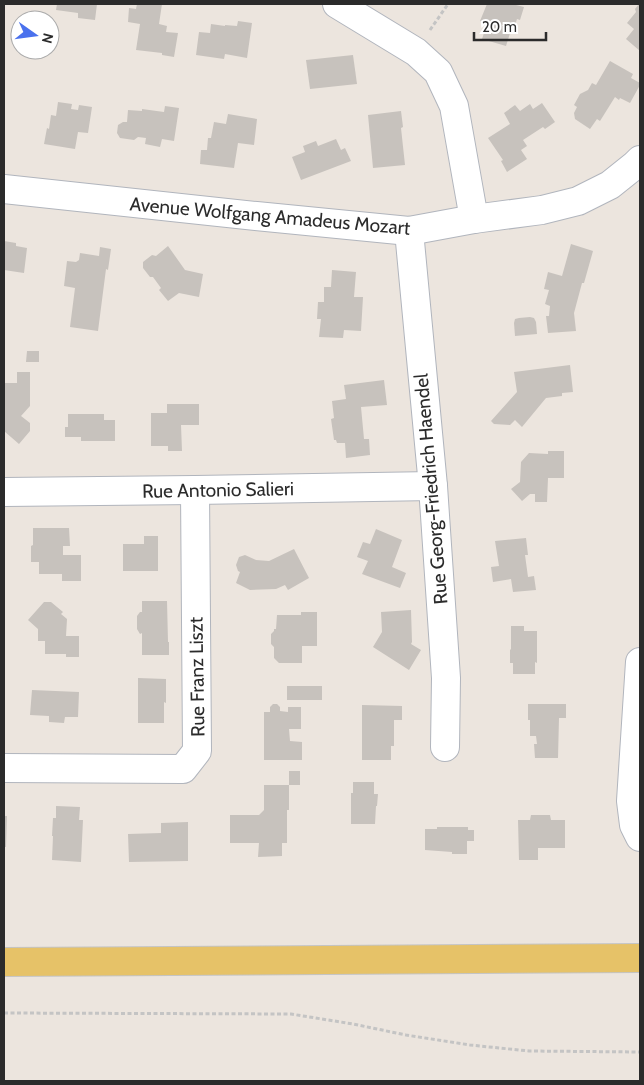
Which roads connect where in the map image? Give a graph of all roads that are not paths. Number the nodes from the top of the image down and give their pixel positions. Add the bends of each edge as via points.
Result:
1 (337, 4) edge
2 (640, 160) edge
3 (4, 189) edge
4 (474, 220) junction
5 (409, 231) junction
6 (433, 486) junction
7 (195, 490) junction
8 (4, 492) edge
9 (640, 662) edge
10 (445, 747) dead end
11 (4, 768) edge
12 (640, 837) edge
13 (640, 958) edge
14 (4, 962) edge

1 - 4 street via 416,52 438,72 454,106
2 - 4 street, Avenue Wolfgang Amadeus Mozart via 610,185 578,201
3 - 5 street, Avenue Wolfgang Amadeus Mozart
4 - 5 street, Avenue Wolfgang Amadeus Mozart
5 - 6 street, Rue Georg-Friedrich Haendel
6 - 7 street, Rue Antonio Salieri
6 - 10 street, Rue Georg-Friedrich Haendel via 446,678
7 - 8 street, Rue Antonio Salieri
7 - 11 street, Rue Franz Liszt via 197,751 183,769
9 - 12 street via 631,802 634,825
13 - 14 main road

